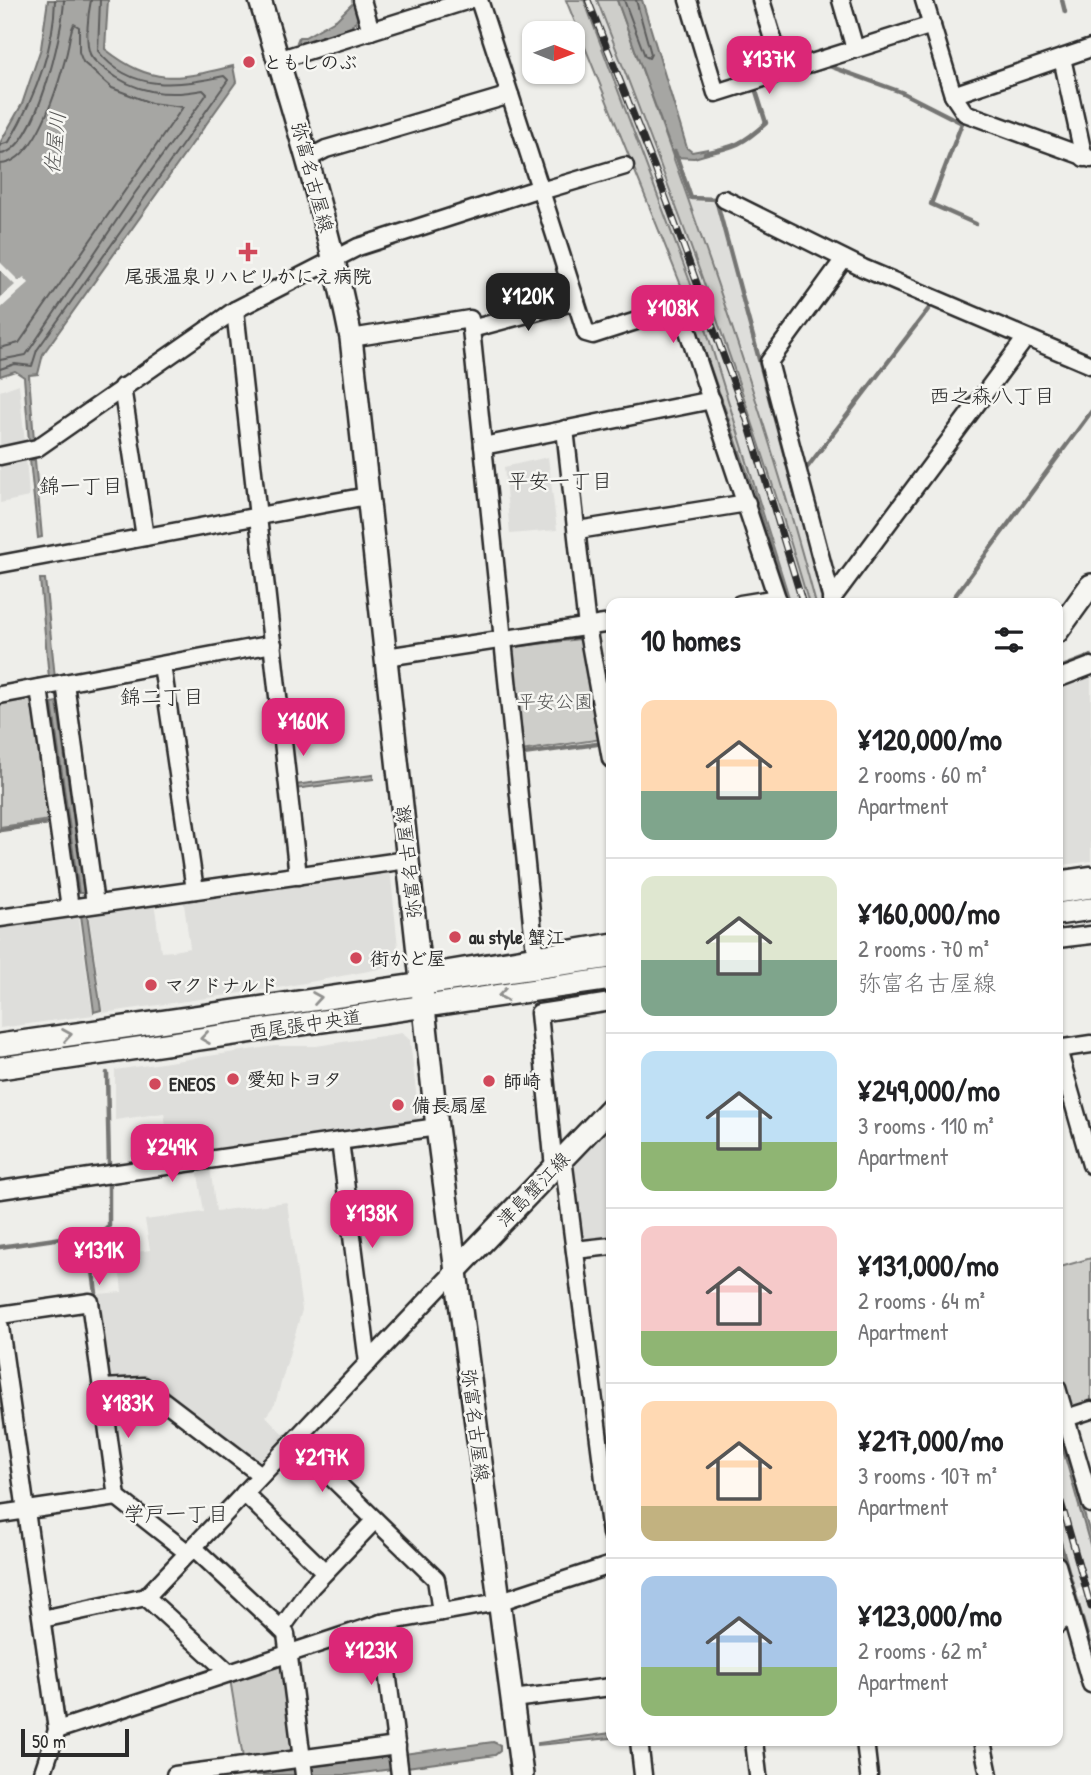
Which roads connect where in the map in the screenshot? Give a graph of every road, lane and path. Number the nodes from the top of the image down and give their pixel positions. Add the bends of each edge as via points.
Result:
1 (260, 0) edge
2 (469, 0) edge
3 (479, 0) edge
4 (688, 0) edge
5 (761, 0) edge
6 (841, 0) edge
7 (925, 0) edge
8 (363, 4) edge
9 (932, 25) junction
10 (371, 31) junction
11 (1091, 48) edge
12 (855, 49) junction
13 (1062, 58) junction
14 (278, 60) junction
15 (783, 72) junction
16 (510, 95) junction
17 (953, 95) junction
18 (309, 158) junction
19 (1088, 159) edge
20 (625, 166) dead end
21 (540, 190) junction
22 (723, 199) dead end
23 (335, 258) junction
24 (844, 259) junction
25 (576, 301) junction
26 (235, 310) junction
27 (471, 329) junction
28 (351, 338) junction
29 (1025, 339) junction
30 (1091, 365) edge
31 (122, 387) junction
32 (712, 400) junction
33 (565, 429) junction
34 (483, 446) junction
35 (0, 456) edge
36 (367, 496) junction
37 (747, 503) junction
38 (259, 516) junction
39 (578, 530) junction
40 (145, 537) junction
41 (0, 564) edge
42 (1091, 584) edge
43 (777, 598) edge
44 (831, 598) edge
45 (835, 598) edge
46 (606, 624) edge
47 (1063, 624) edge
48 (587, 627) junction
49 (501, 640) junction
50 (273, 644) junction
51 (386, 657) junction
52 (162, 665) junction
53 (1091, 666) edge
54 (1063, 677) edge
55 (65, 683) junction
56 (38, 688) junction
57 (0, 695) edge
58 (606, 731) edge
59 (407, 860) junction
60 (1091, 875) edge
61 (298, 876) junction
62 (1063, 879) edge
63 (1091, 887) edge
64 (195, 890) junction
65 (1063, 891) edge
66 (95, 904) junction
67 (70, 908) junction
68 (1091, 909) edge
69 (1063, 913) edge
70 (0, 918) edge
71 (1091, 935) edge
72 (1063, 938) edge
73 (606, 943) edge
74 (535, 952) junction
75 (606, 958) edge
76 (420, 978) junction
77 (606, 980) edge
78 (606, 1003) edge
79 (423, 1007) junction
80 (1091, 1044) edge
81 (0, 1045) edge
82 (1063, 1048) edge
83 (0, 1068) edge
84 (1063, 1069) edge
85 (606, 1113) edge
86 (437, 1128) junction
87 (340, 1142) junction
88 (559, 1163) junction
89 (1091, 1165) edge
90 (0, 1190) edge
91 (606, 1246) edge
92 (575, 1250) junction
93 (455, 1270) junction
94 (0, 1315) edge
95 (0, 1327) edge
96 (368, 1363) junction
97 (102, 1388) junction
98 (1063, 1408) edge
99 (1091, 1410) edge
100 (1066, 1418) junction
101 (293, 1441) junction
102 (261, 1475) junction
103 (606, 1480) edge
104 (244, 1493) junction
105 (117, 1497) junction
106 (1091, 1504) edge
107 (26, 1510) junction
108 (0, 1514) edge
109 (375, 1520) junction
110 (191, 1550) junction
111 (606, 1567) edge
112 (325, 1572) junction
113 (1063, 1586) edge
114 (146, 1597) junction
115 (498, 1602) junction
116 (441, 1612) junction
117 (1071, 1614) junction
118 (42, 1619) junction
119 (1063, 1620) edge
120 (381, 1623) junction
121 (281, 1629) junction
122 (288, 1653) junction
123 (228, 1672) junction
124 (1091, 1684) edge
125 (606, 1688) edge
126 (512, 1699) junction
127 (57, 1730) junction
128 (640, 1746) edge
129 (755, 1746) edge
130 (866, 1746) edge
131 (983, 1746) edge
132 (397, 1749) junction
133 (303, 1766) edge
134 (400, 1772) edge
135 (42, 1775) edge
136 (175, 1775) edge
137 (522, 1775) edge
138 (643, 1775) edge
139 (758, 1775) edge
140 (869, 1775) edge
141 (989, 1775) edge

1 - 14 main road, 弥富名古屋線
2 - 10 street
3 - 16 street
4 - 15 street via 716,93
5 - 15 street
6 - 12 street
7 - 9 street
8 - 10 street
9 - 12 street
9 - 17 street
10 - 14 street
11 - 13 street
12 - 15 street
13 - 17 street
13 - 19 street
14 - 18 main road, 弥富名古屋線
16 - 18 street via 326,149
16 - 21 street
17 - 19 street via 965,113
18 - 23 main road, 弥富名古屋線
20 - 21 street
21 - 23 street
21 - 25 street
22 - 24 street
23 - 26 street
23 - 28 main road, 弥富名古屋線
24 - 29 street
24 - 44 street via 769,362
25 - 27 street
25 - 32 street via 586,333 593,335 680,307
26 - 31 street
26 - 38 street
27 - 28 street via 470,319
27 - 34 street
28 - 36 main road, 弥富名古屋線
29 - 30 street
29 - 45 street
31 - 35 street via 37,448
31 - 40 street
32 - 33 street
32 - 37 street
33 - 34 street
33 - 39 street
34 - 49 street
36 - 38 street
36 - 51 main road, 弥富名古屋線
37 - 39 street
37 - 43 street
38 - 40 street
38 - 50 street
39 - 48 street
40 - 41 street
42 - 47 main road
46 - 48 street
48 - 49 street
48 - 58 street
49 - 51 street
49 - 74 street
50 - 52 street
50 - 61 street
51 - 59 main road, 弥富名古屋線
52 - 55 street
52 - 64 street
53 - 54 street
55 - 56 street
55 - 66 street
56 - 57 street
56 - 67 street
59 - 61 street
59 - 76 main road, 弥富名古屋線
60 - 62 street
61 - 64 street
63 - 65 main road
64 - 66 street
66 - 67 street
67 - 70 street
68 - 69 main road
71 - 72 street
73 - 74 street
74 - 76 street
75 - 76 main road, 西尾張中央道
76 - 79 main road, 弥富名古屋線
81 -> 76 main road, 西尾張中央道
77 -> 79 main road, 西尾張中央道
78 - 88 street via 539,1013
79 -> 83 main road, 西尾張中央道
79 - 86 main road, 弥富名古屋線
80 - 82 street
84 - 89 street
85 - 88 main road, 津島蟹江線
86 - 87 street
86 - 93 main road, 弥富名古屋線
87 - 90 street
87 - 96 street
88 - 92 street
88 - 93 main road, 津島蟹江線
91 - 92 street
92 - 103 street
93 - 96 street
93 - 115 main road, 弥富名古屋線
94 - 97 street via 90,1303
95 - 107 street
96 - 101 street
97 - 102 street via 144,1386
97 - 105 street
98 - 100 street
99 - 100 street
100 - 106 street
101 - 102 street
101 - 109 street
102 - 104 street
104 - 110 street
104 - 112 street
105 - 107 street
105 - 110 street
107 - 108 street
107 - 118 street
109 - 112 street
109 - 116 street via 436,1579
110 - 114 street
110 - 121 street
111 - 115 street
112 - 121 street
113 - 117 street
114 - 118 street
114 - 123 street
115 - 116 street
115 - 126 main road, 弥富名古屋線
116 - 120 street
117 - 119 street
117 - 124 street
118 - 127 street
120 - 122 street
120 - 132 street
121 - 122 street
122 - 123 street
122 - 133 street
123 - 127 street
125 - 126 street
126 - 137 main road, 弥富名古屋線
127 - 135 street
128 - 138 street
129 - 139 street
130 - 140 street
131 - 141 street
132 - 133 street
132 - 134 street
133 - 136 street

